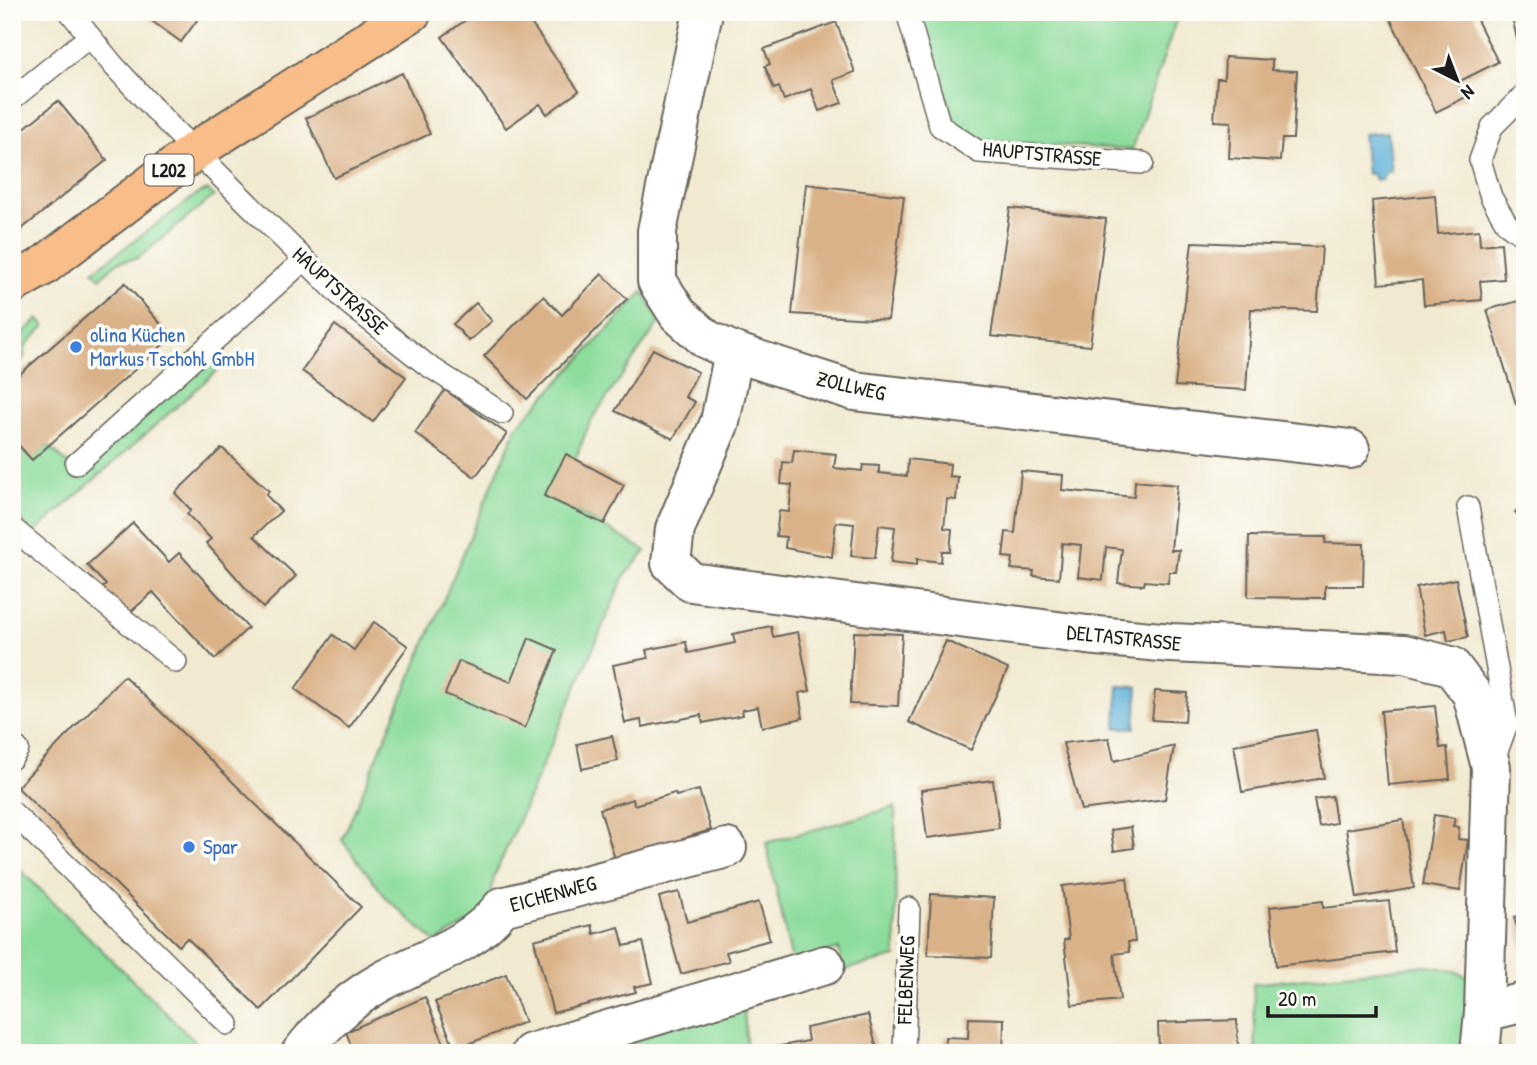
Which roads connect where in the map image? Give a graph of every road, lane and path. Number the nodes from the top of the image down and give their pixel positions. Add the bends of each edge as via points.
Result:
1 (70, 12) edge
2 (412, 12) edge
3 (703, 12) edge
4 (906, 12) edge
5 (89, 37) junction
6 (1525, 94) edge
7 (12, 99) edge
8 (195, 151) junction
9 (1143, 163) dead end
10 (1525, 237) edge
11 (304, 260) junction
12 (27, 276) edge
13 (12, 311) edge
14 (734, 352) junction
15 (502, 413) dead end
16 (1350, 449) dead end
17 (76, 464) dead end
18 (1468, 507) dead end
19 (12, 528) edge
20 (176, 662) dead end
21 (12, 744) edge
22 (12, 758) edge
23 (1491, 766) junction
24 (12, 812) edge
25 (727, 848) dead end
26 (909, 908) dead end
27 (825, 965) dead end
28 (1525, 1002) edge
29 (1484, 1012) junction
30 (228, 1024) dead end
31 (301, 1053) edge
32 (531, 1053) edge
33 (904, 1053) edge
34 (1480, 1053) edge

1 - 5 lane, HAUPTSTRASSE
2 - 8 main road, L202
3 - 14 street, ZOLLWEG via 657,231 657,281 678,314 706,339
4 - 9 lane, HAUPTSTRASSE via 940,126 979,152
5 - 7 lane
5 - 8 lane, HAUPTSTRASSE
6 - 10 lane via 1492,127 1480,160 1491,197 1507,224
8 - 11 lane, HAUPTSTRASSE
8 - 12 main road, L202
11 - 15 lane, HAUPTSTRASSE via 349,304 408,350
11 - 17 lane
12 - 13 main road, L202
14 - 16 street, ZOLLWEG via 854,391
14 - 23 street, DELTASTRASSE via 720,422 675,529 671,563 691,582 1087,635 1404,654 1451,666 1472,694
18 - 23 lane via 1507,724
19 - 20 lane
21 - 22 lane via 18,750
23 - 29 street, DELTASTRASSE
24 - 30 lane
25 - 31 street, EICHENWEG via 502,907 487,926 461,945 347,1003
26 - 33 lane, FELBENWEG
27 - 32 street
28 - 29 street
29 - 34 street, DELTASTRASSE

